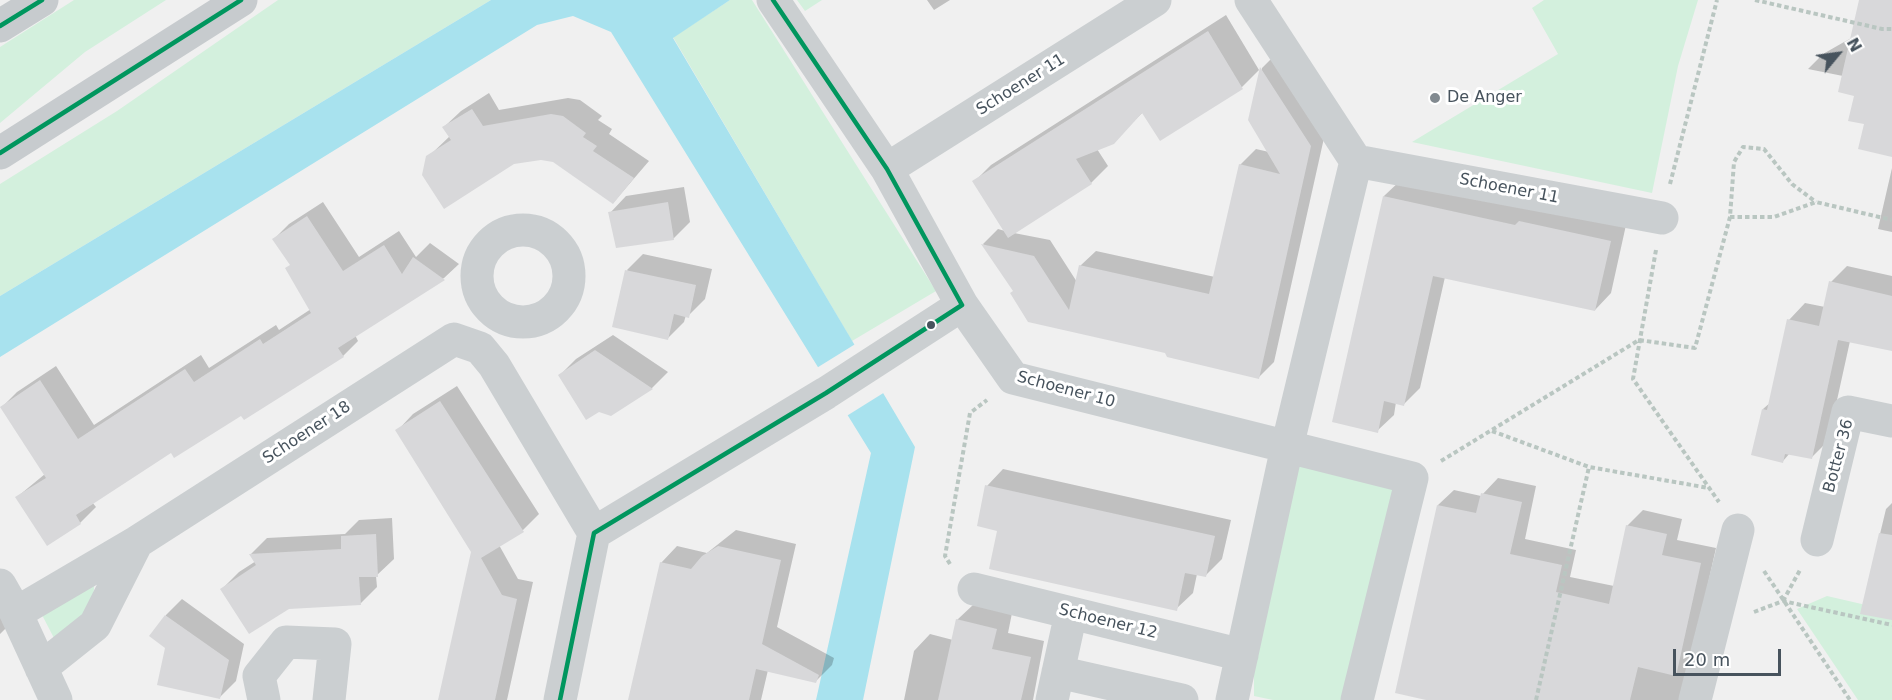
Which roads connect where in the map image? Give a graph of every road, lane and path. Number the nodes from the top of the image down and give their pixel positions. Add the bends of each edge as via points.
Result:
1 (42, 0) edge
2 (241, 0) edge
3 (773, 0) edge
4 (1155, 0) edge
5 (1251, 0) edge
6 (1717, 0) edge
7 (1755, 0) edge
8 (0, 26) edge
9 (1892, 29) edge
10 (0, 153) edge
11 (1356, 161) junction
12 (887, 169) junction
13 (1816, 202) junction
14 (1730, 217) junction
15 (1662, 218) junction
16 (1892, 220) edge
17 (962, 305) junction
18 (504, 319) dead end
19 (1640, 340) junction
20 (480, 348) junction
21 (1013, 378) junction
22 (1892, 421) edge
23 (1492, 430) junction
24 (1287, 447) junction
25 (1589, 467) junction
26 (1412, 478) junction
27 (1709, 488) junction
28 (1738, 530) junction
29 (594, 533) junction
30 (1817, 540) dead end
31 (137, 542) junction
32 (0, 585) edge
33 (974, 589) joint
34 (1783, 601) junction
35 (16, 613) junction
36 (1071, 613) junction
37 (1892, 625) edge
38 (1242, 655) junction
39 (42, 668) junction
40 (1055, 686) edge
41 (56, 700) edge
42 (264, 700) edge
43 (329, 700) edge
44 (560, 700) edge
45 (1182, 700) edge
46 (1233, 700) edge
47 (1357, 700) edge
48 (1536, 700) edge
49 (1695, 700) edge
50 (1850, 700) edge

1 - 8 main road
2 - 10 main road
3 - 12 street, Schoener 10
4 - 12 street, Schoener 11
5 - 11 street
6 - 15 path
7 - 9 path
11 - 15 street, Schoener 11
11 - 24 street
12 - 17 street, Schoener 10
13 - 14 path via 1774,217
13 - 14 path via 1792,184 1764,150 1743,147 1734,162
13 - 16 path
14 - 19 path via 1695,348
15 - 19 path
17 - 21 street, Schoener 10
17 - 29 street via 826,393
18 - 20 street
19 - 23 path
19 - 27 path via 1633,379
20 - 29 street via 494,365
20 - 31 street, Schoener 18 via 454,339
21 - 24 street, Schoener 10
21 - 33 path via 970,413 945,556 963,586
22 - 30 street, Botter 36 via 1848,412
23 - 25 path
23 - 26 path
24 - 26 street, Schoener 10
24 - 38 street
25 - 27 path
25 - 48 path
26 - 47 street
27 - 28 path
28 - 34 path
28 - 49 street
29 - 44 street
31 - 35 street, Schoener 18
31 - 39 street via 95,625
32 - 35 street
33 - 36 street, Schoener 12
34 - 37 path
34 - 50 path
35 - 39 street
36 - 38 street, Schoener 12
36 - 40 street
38 - 46 street
39 - 41 street
40 - 45 street
42 - 43 street via 259,676 286,642 335,644

